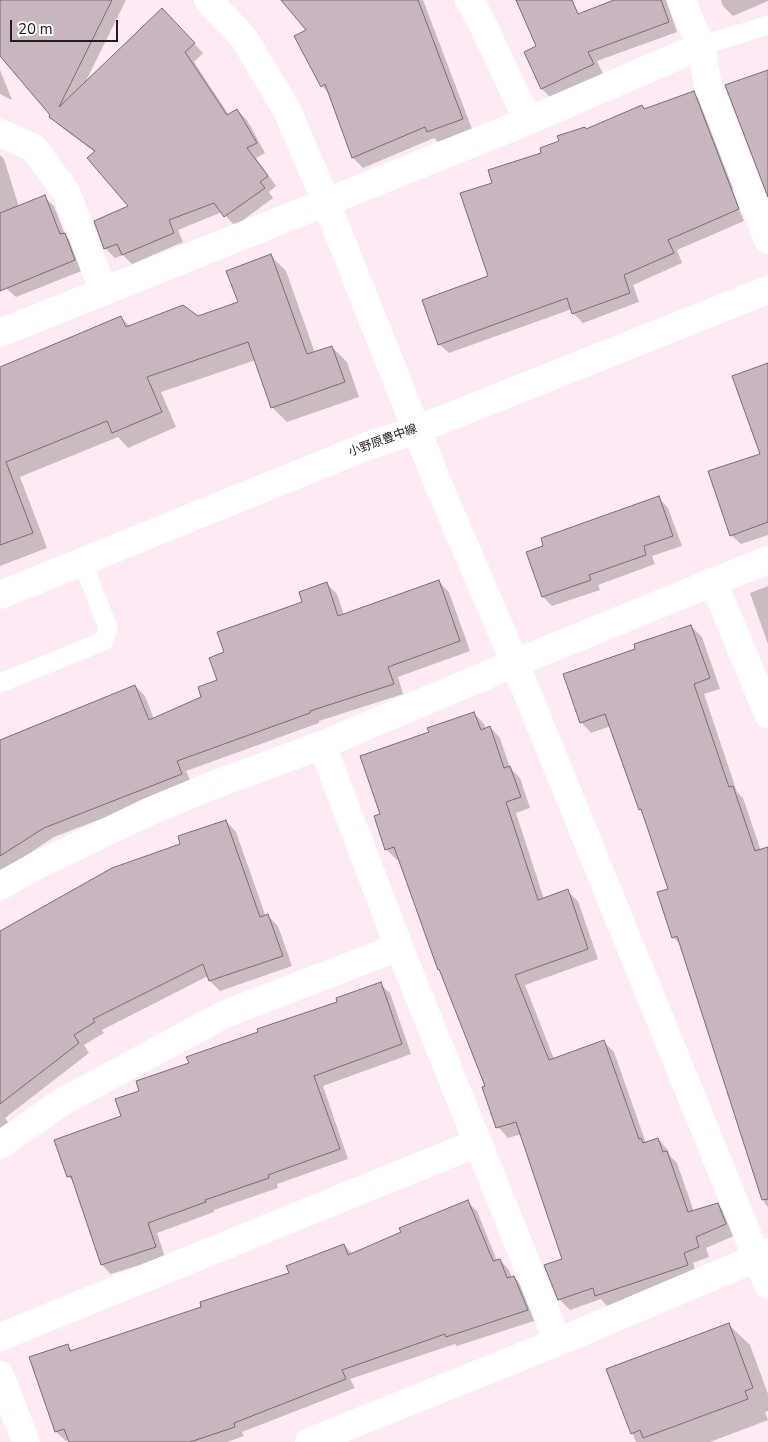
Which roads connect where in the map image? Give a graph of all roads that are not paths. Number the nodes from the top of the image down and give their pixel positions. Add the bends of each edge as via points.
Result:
1 (208, 0) edge
2 (469, 0) edge
3 (681, 0) edge
4 (768, 25) edge
5 (701, 46) junction
6 (528, 121) junction
7 (0, 133) edge
8 (326, 202) junction
9 (768, 240) edge
10 (103, 290) junction
11 (768, 290) edge
12 (0, 333) edge
13 (416, 430) junction
14 (768, 560) edge
15 (82, 561) junction
16 (713, 581) junction
17 (0, 595) edge
18 (515, 663) junction
19 (0, 683) edge
20 (768, 714) edge
21 (322, 745) junction
22 (0, 886) edge
23 (399, 947) junction
24 (478, 1143) junction
25 (0, 1145) edge
26 (763, 1255) edge
27 (768, 1285) edge
28 (0, 1337) edge
29 (558, 1342) junction
30 (0, 1375) edge
31 (26, 1442) edge
32 (309, 1442) edge

1 - 8 street via 243,37 287,110
2 - 6 street
3 - 5 street
4 - 5 lane
5 - 6 street
5 - 9 street via 708,85
6 - 8 street
7 - 10 street via 34,148 66,192
8 - 10 street
8 - 13 street
10 - 12 street
11 - 13 street, 小野原豊中線
13 - 15 street, 小野原豊中線 via 370,445
13 - 18 street
14 - 16 street
15 - 17 street, 小野原豊中線
15 - 19 lane via 108,628 104,641
16 - 18 street
16 - 20 street
18 - 21 street
18 - 26 street
21 - 22 street via 146,813
21 - 23 street
23 - 24 street
23 - 25 street via 225,1014 62,1102
24 - 28 street
24 - 29 street
26 - 27 street
26 - 29 street
29 - 32 street
30 - 31 street

